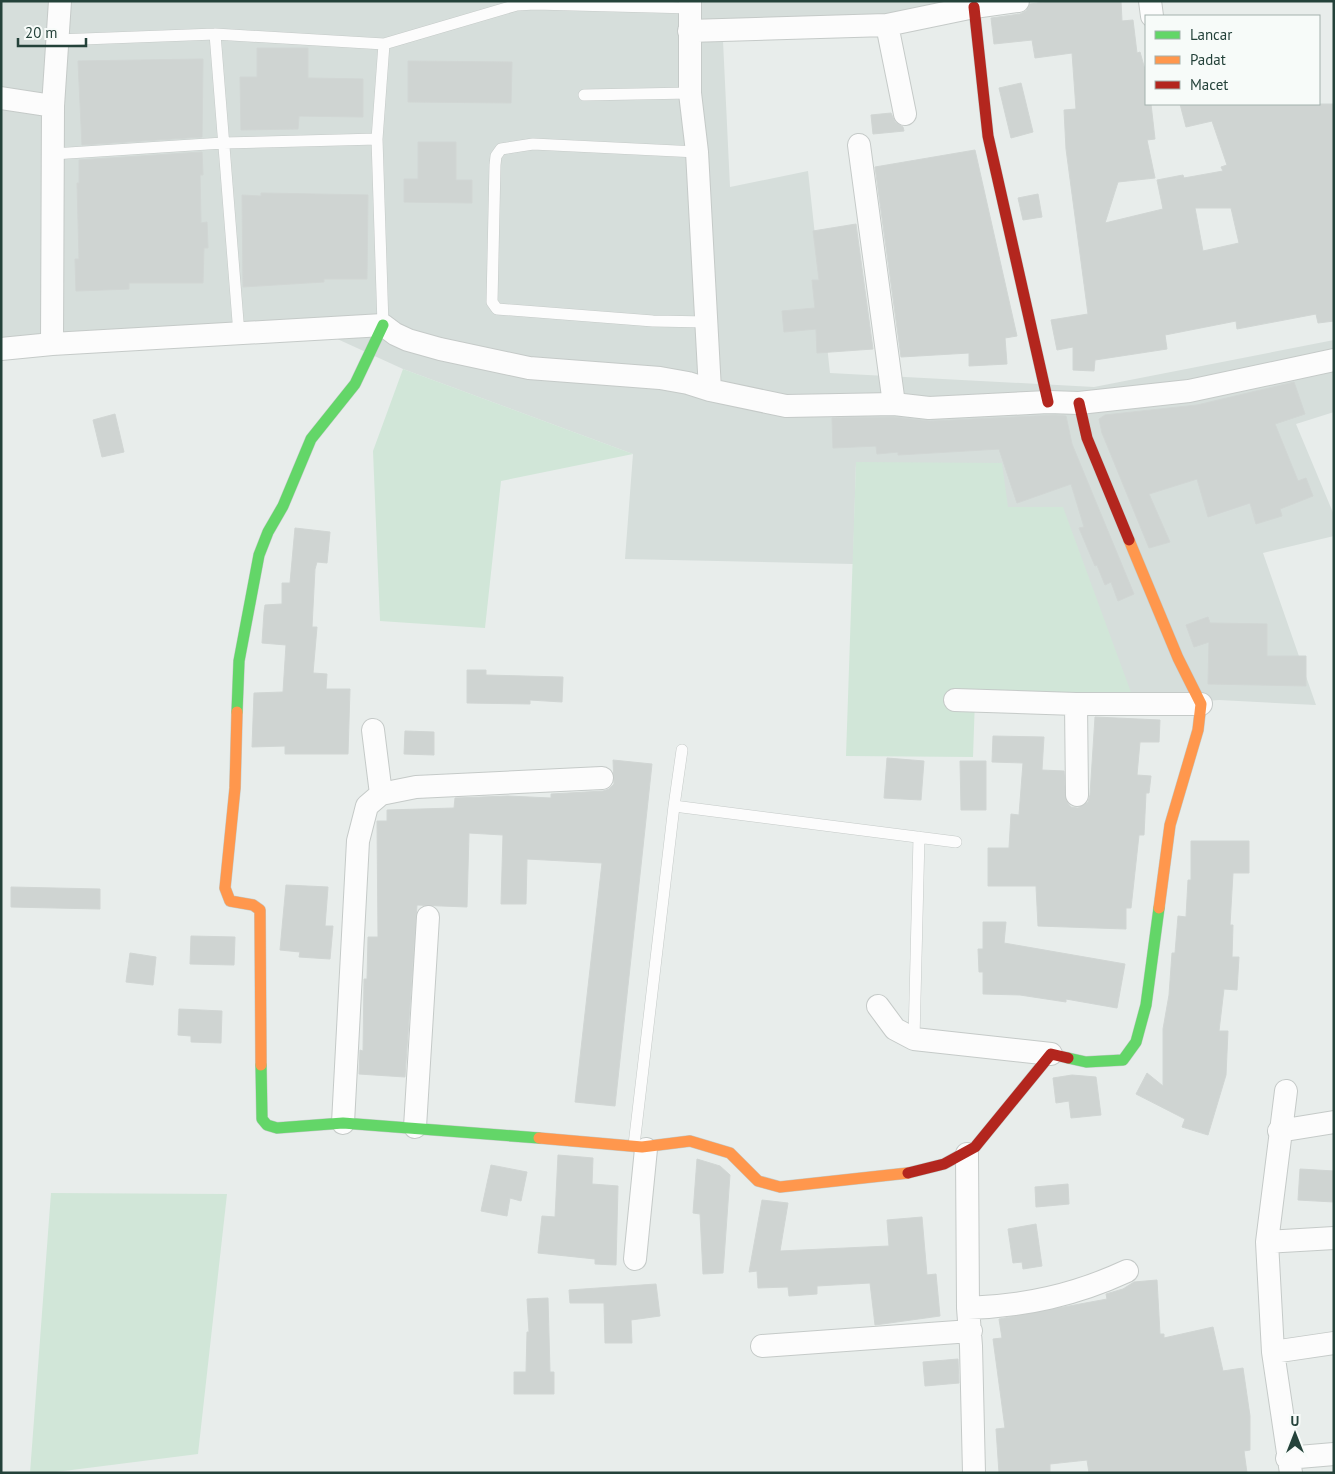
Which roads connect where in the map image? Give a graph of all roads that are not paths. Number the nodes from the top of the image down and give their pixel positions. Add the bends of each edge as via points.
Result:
1 (60, 1) edge
2 (1018, 1) edge
3 (1150, 1) edge
4 (535, 2) edge
5 (690, 4) edge
6 (974, 4) edge
7 (1152, 15) edge
8 (887, 25) junction
9 (689, 31) junction
10 (215, 34) junction
11 (57, 40) junction
12 (384, 44) junction
13 (690, 93) junction
14 (584, 95) dead end
15 (1, 98) edge
16 (53, 106) junction
17 (905, 114) dead end
18 (377, 140) junction
19 (223, 143) junction
20 (859, 146) dead end
21 (697, 152) junction
22 (53, 154) junction
23 (708, 322) junction
24 (383, 325) junction
25 (239, 334) junction
26 (52, 344) junction
27 (1, 349) edge
28 (1334, 360) edge
29 (710, 390) junction
30 (1048, 402) junction
31 (1079, 403) junction
32 (894, 404) junction
33 (955, 700) dead end
34 (1076, 704) junction
35 (1201, 704) junction
36 (373, 730) dead end
37 (682, 750) dead end
38 (602, 778) dead end
39 (380, 794) junction
40 (1077, 796) dead end
41 (674, 806) junction
42 (919, 837) junction
43 (956, 842) dead end
44 (428, 917) dead end
45 (878, 1006) dead end
46 (914, 1039) junction
47 (1051, 1054) junction
48 (1286, 1091) dead end
49 (1334, 1122) edge
50 (343, 1123) junction
51 (415, 1127) junction
52 (1279, 1131) junction
53 (640, 1147) junction
54 (967, 1154) junction
55 (1334, 1238) edge
56 (1267, 1242) junction
57 (635, 1258) dead end
58 (1127, 1271) dead end
59 (968, 1308) junction
60 (970, 1331) junction
61 (1334, 1344) edge
62 (762, 1346) dead end
63 (1273, 1352) junction
64 (1334, 1454) edge
65 (1289, 1465) edge
66 (974, 1473) edge

1 - 11 street
2 - 6 street
3 - 7 street
4 - 5 lane
4 - 12 lane
5 - 9 street
6 - 8 street
6 - 30 street via 988,136
8 - 9 street
8 - 17 street
9 - 13 street
10 - 11 lane
10 - 12 lane
10 - 19 lane
11 - 16 street
12 - 18 lane
13 - 14 lane
13 - 21 street
15 - 16 street
16 - 22 street
18 - 19 lane
18 - 24 lane
19 - 22 lane
19 - 25 lane
20 - 32 street
21 - 23 street
21 - 23 lane via 533,144 501,149 495,164 492,302 497,309
22 - 26 street
23 - 29 street
24 - 25 street
24 - 29 street via 395,334 432,347 529,368 660,378
24 - 50 street via 355,384 310,439 259,555 239,661 234,788 225,882 228,899 260,910 262,1119 267,1125 277,1128
25 - 26 street
26 - 27 street
28 - 31 street via 1189,391
29 - 32 street via 786,406
30 - 31 street
30 - 32 street via 929,408
31 - 35 street via 1087,438 1114,506 1178,658
33 - 34 street
34 - 35 street
34 - 40 street
35 - 47 street via 1198,730 1170,825 1156,946 1136,1042 1123,1060 1086,1062
36 - 39 street
37 - 41 lane
38 - 39 street via 416,787
39 - 50 street via 367,806 358,841
41 - 42 lane
41 - 53 lane
42 - 43 lane
42 - 46 lane
44 - 51 street
45 - 46 street via 894,1028
46 - 47 street
47 - 54 street
48 - 52 street
49 - 52 street
50 - 51 street
51 - 53 street
52 - 56 street
53 - 54 street via 688,1140 732,1154 752,1177 762,1183 782,1187 879,1178 935,1167
53 - 57 street
54 - 59 street
55 - 56 street
56 - 63 street
58 - 59 street via 1089,1287 1027,1303
59 - 60 street
60 - 62 street
60 - 66 street
61 - 63 street
63 - 65 street
64 - 65 street

